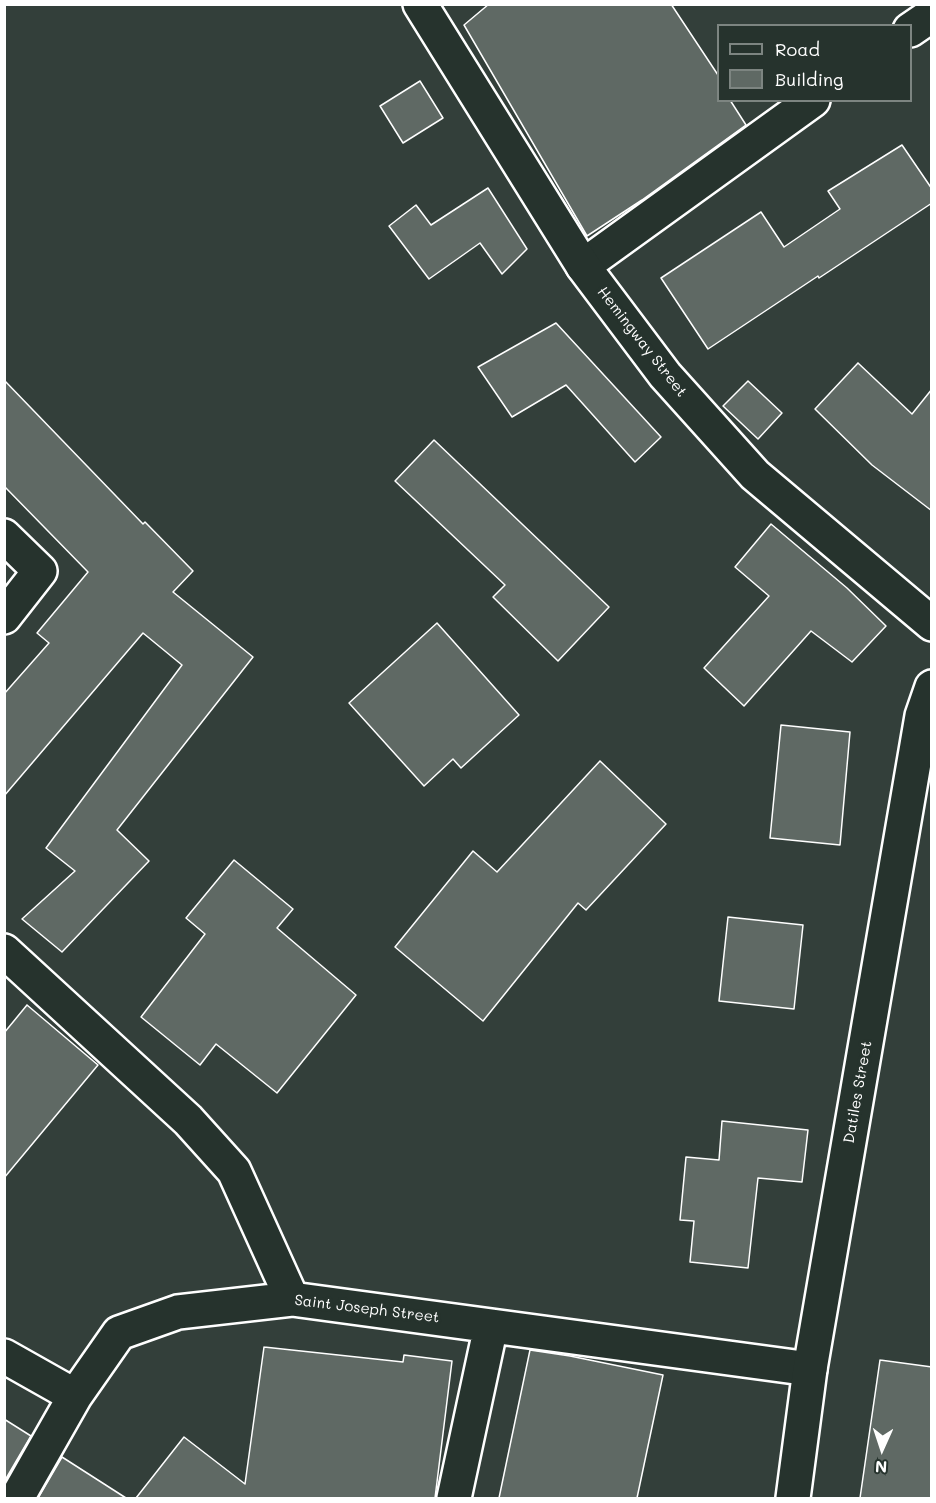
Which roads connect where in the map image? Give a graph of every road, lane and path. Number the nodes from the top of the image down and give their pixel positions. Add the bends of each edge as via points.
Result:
1 (431, 8) edge
2 (932, 15) edge
3 (912, 29) edge
4 (810, 102) edge
5 (583, 266) junction
6 (4, 536) edge
7 (4, 617) edge
8 (932, 624) edge
9 (932, 687) edge
10 (4, 951) edge
11 (292, 1299) junction
12 (491, 1326) junction
13 (4, 1356) edge
14 (810, 1369) junction
15 (75, 1396) junction
16 (17, 1498) edge
17 (454, 1498) edge
18 (793, 1498) edge

1 - 5 street, Hemingway Street
2 - 3 street
4 - 5 street
5 - 8 street, Hemingway Street via 665,375 755,475
6 - 7 street via 40,571
9 - 14 street, Datiles Street via 920,728
10 - 11 street via 188,1119 234,1171
11 - 12 street, Saint Joseph Street
11 - 15 street, Saint Joseph Street via 178,1312 119,1333
12 - 14 street, Saint Joseph Street
12 - 17 street
13 - 15 street
14 - 18 street, Datiles Street
15 - 16 street, Saint Joseph Street

